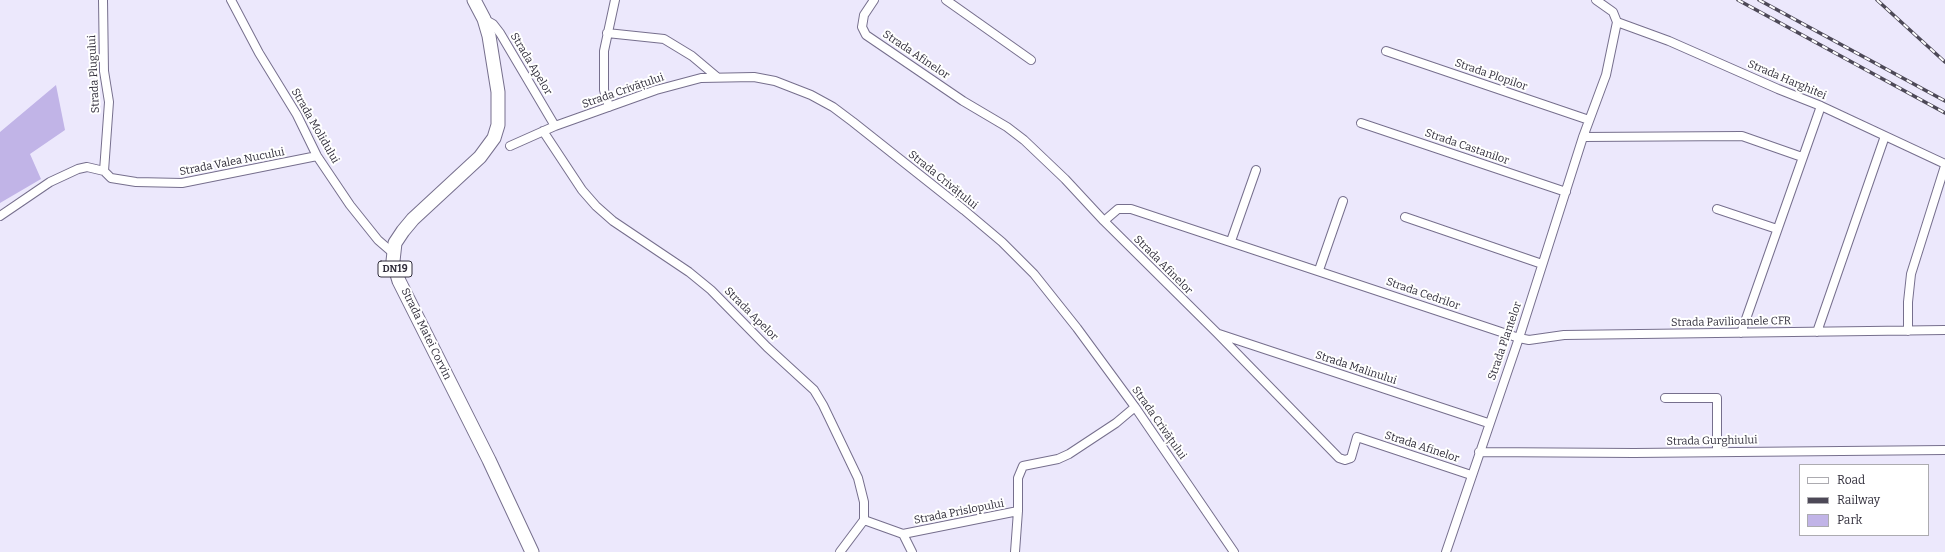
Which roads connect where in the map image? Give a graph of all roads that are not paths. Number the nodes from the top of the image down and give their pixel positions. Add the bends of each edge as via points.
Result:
1 (103, 0) edge
2 (231, 0) edge
3 (474, 0) edge
4 (615, 0) edge
5 (874, 0) edge
6 (946, 0) edge
7 (1596, 0) edge
8 (484, 20) junction
9 (1617, 22) junction
10 (607, 33) junction
11 (1386, 51) dead end
12 (1031, 60) dead end
13 (717, 77) junction
14 (1821, 106) junction
15 (609, 108) junction
16 (1589, 120) junction
17 (1361, 123) dead end
18 (555, 126) junction
19 (543, 131) junction
20 (1885, 136) junction
21 (1584, 137) junction
22 (510, 146) dead end
23 (317, 156) junction
24 (1802, 157) junction
25 (1945, 165) edge
26 (1256, 170) dead end
27 (104, 171) junction
28 (1566, 192) junction
29 (1343, 201) dead end
30 (1716, 209) dead end
31 (0, 216) edge
32 (1405, 217) dead end
33 (1104, 221) junction
34 (1777, 229) junction
35 (1231, 241) junction
36 (393, 253) junction
37 (1542, 264) junction
38 (1320, 270) junction
39 (1945, 330) edge
40 (1908, 331) junction
41 (1817, 332) junction
42 (1217, 333) junction
43 (1741, 333) junction
44 (1519, 338) junction
45 (1665, 398) dead end
46 (1135, 407) junction
47 (1488, 423) junction
48 (1945, 450) edge
49 (1479, 452) junction
50 (1717, 452) junction
51 (1471, 475) junction
52 (1018, 511) junction
53 (864, 520) junction
54 (903, 534) junction
55 (532, 552) edge
56 (840, 552) edge
57 (912, 552) edge
58 (1015, 552) edge
59 (1234, 552) edge
60 (1446, 552) edge

1 - 27 street, Strada Plugului via 104,71 109,102
2 - 23 street, Strada Molidului via 259,53 297,115
3 - 8 main road, DN19
4 - 10 street
5 - 33 street, Strada Afinelor via 864,15 862,27 866,35 1024,140
6 - 12 street
7 - 9 street via 1613,12
8 - 18 street, Strada Apelor via 493,24 500,33
8 - 36 main road, DN19 via 498,92 498,118 494,138 480,157 414,219 395,243
9 - 14 street, Strada Harghitei via 1669,41
9 - 16 street, Strada Plantelor via 1606,75
10 - 13 street via 664,39 692,56
10 - 15 street via 603,69 604,90
11 - 16 street, Strada Plopilor
13 - 15 street, Strada Crivățului via 701,78 656,90
13 - 46 street, Strada Crivățului via 775,81 833,107 853,122 1002,242 1034,274
14 - 20 street, Strada Harghitei
14 - 24 street
15 - 18 street, Strada Crivățului
16 - 21 street, Strada Plantelor
17 - 28 street, Strada Castanilor
18 - 19 street, Strada Crivățului
19 - 22 street, Strada Crivățului
19 - 53 street, Strada Apelor via 582,190 596,206 613,221 689,272 711,290 814,390 858,478 864,502
20 - 25 street, Strada Harghitei
20 - 41 street
21 - 24 street via 1742,136
21 - 28 street, Strada Plantelor
23 - 27 street, Strada Valea Nucului via 182,183 111,178
23 - 36 street, Strada Molidului via 378,240
24 - 34 street
25 - 40 street via 1911,274
26 - 35 street
27 - 31 street, Strada Valea Nucului via 87,167 78,169 50,182
28 - 37 street, Strada Plantelor
29 - 38 street
30 - 34 street
32 - 37 street
33 - 35 street, Strada Cedrilor via 1118,208 1124,207
33 - 42 street, Strada Afinelor
34 - 43 street
35 - 38 street, Strada Cedrilor
36 - 55 main road, Strada Matei Corvin / DN19 via 399,281
37 - 44 street, Strada Plantelor
38 - 44 street, Strada Cedrilor
39 - 40 street, Strada Pavilioanele CFR
40 - 41 street, Strada Pavilioanele CFR
41 - 43 street, Strada Pavilioanele CFR
42 - 47 street, Strada Malinului
42 - 51 street, Strada Afinelor via 1339,458 1351,458 1357,438
43 - 44 street, Strada Pavilioanele CFR via 1564,336 1529,340
44 - 47 street, Strada Plantelor
45 - 50 street via 1717,398
46 - 52 street via 1116,423 1069,454 1058,459 1023,466 1018,478
46 - 59 street, Strada Crivățului
47 - 49 street, Strada Plantelor
48 - 50 street, Strada Gurghiului
49 - 50 street, Strada Gurghiului
49 - 51 street, Strada Plantelor
51 - 60 street, Strada Plantelor
52 - 54 street, Strada Prislopului
52 - 58 street
53 - 54 street, Strada Prislopului
53 - 56 street
54 - 57 street, Strada Prislopului

